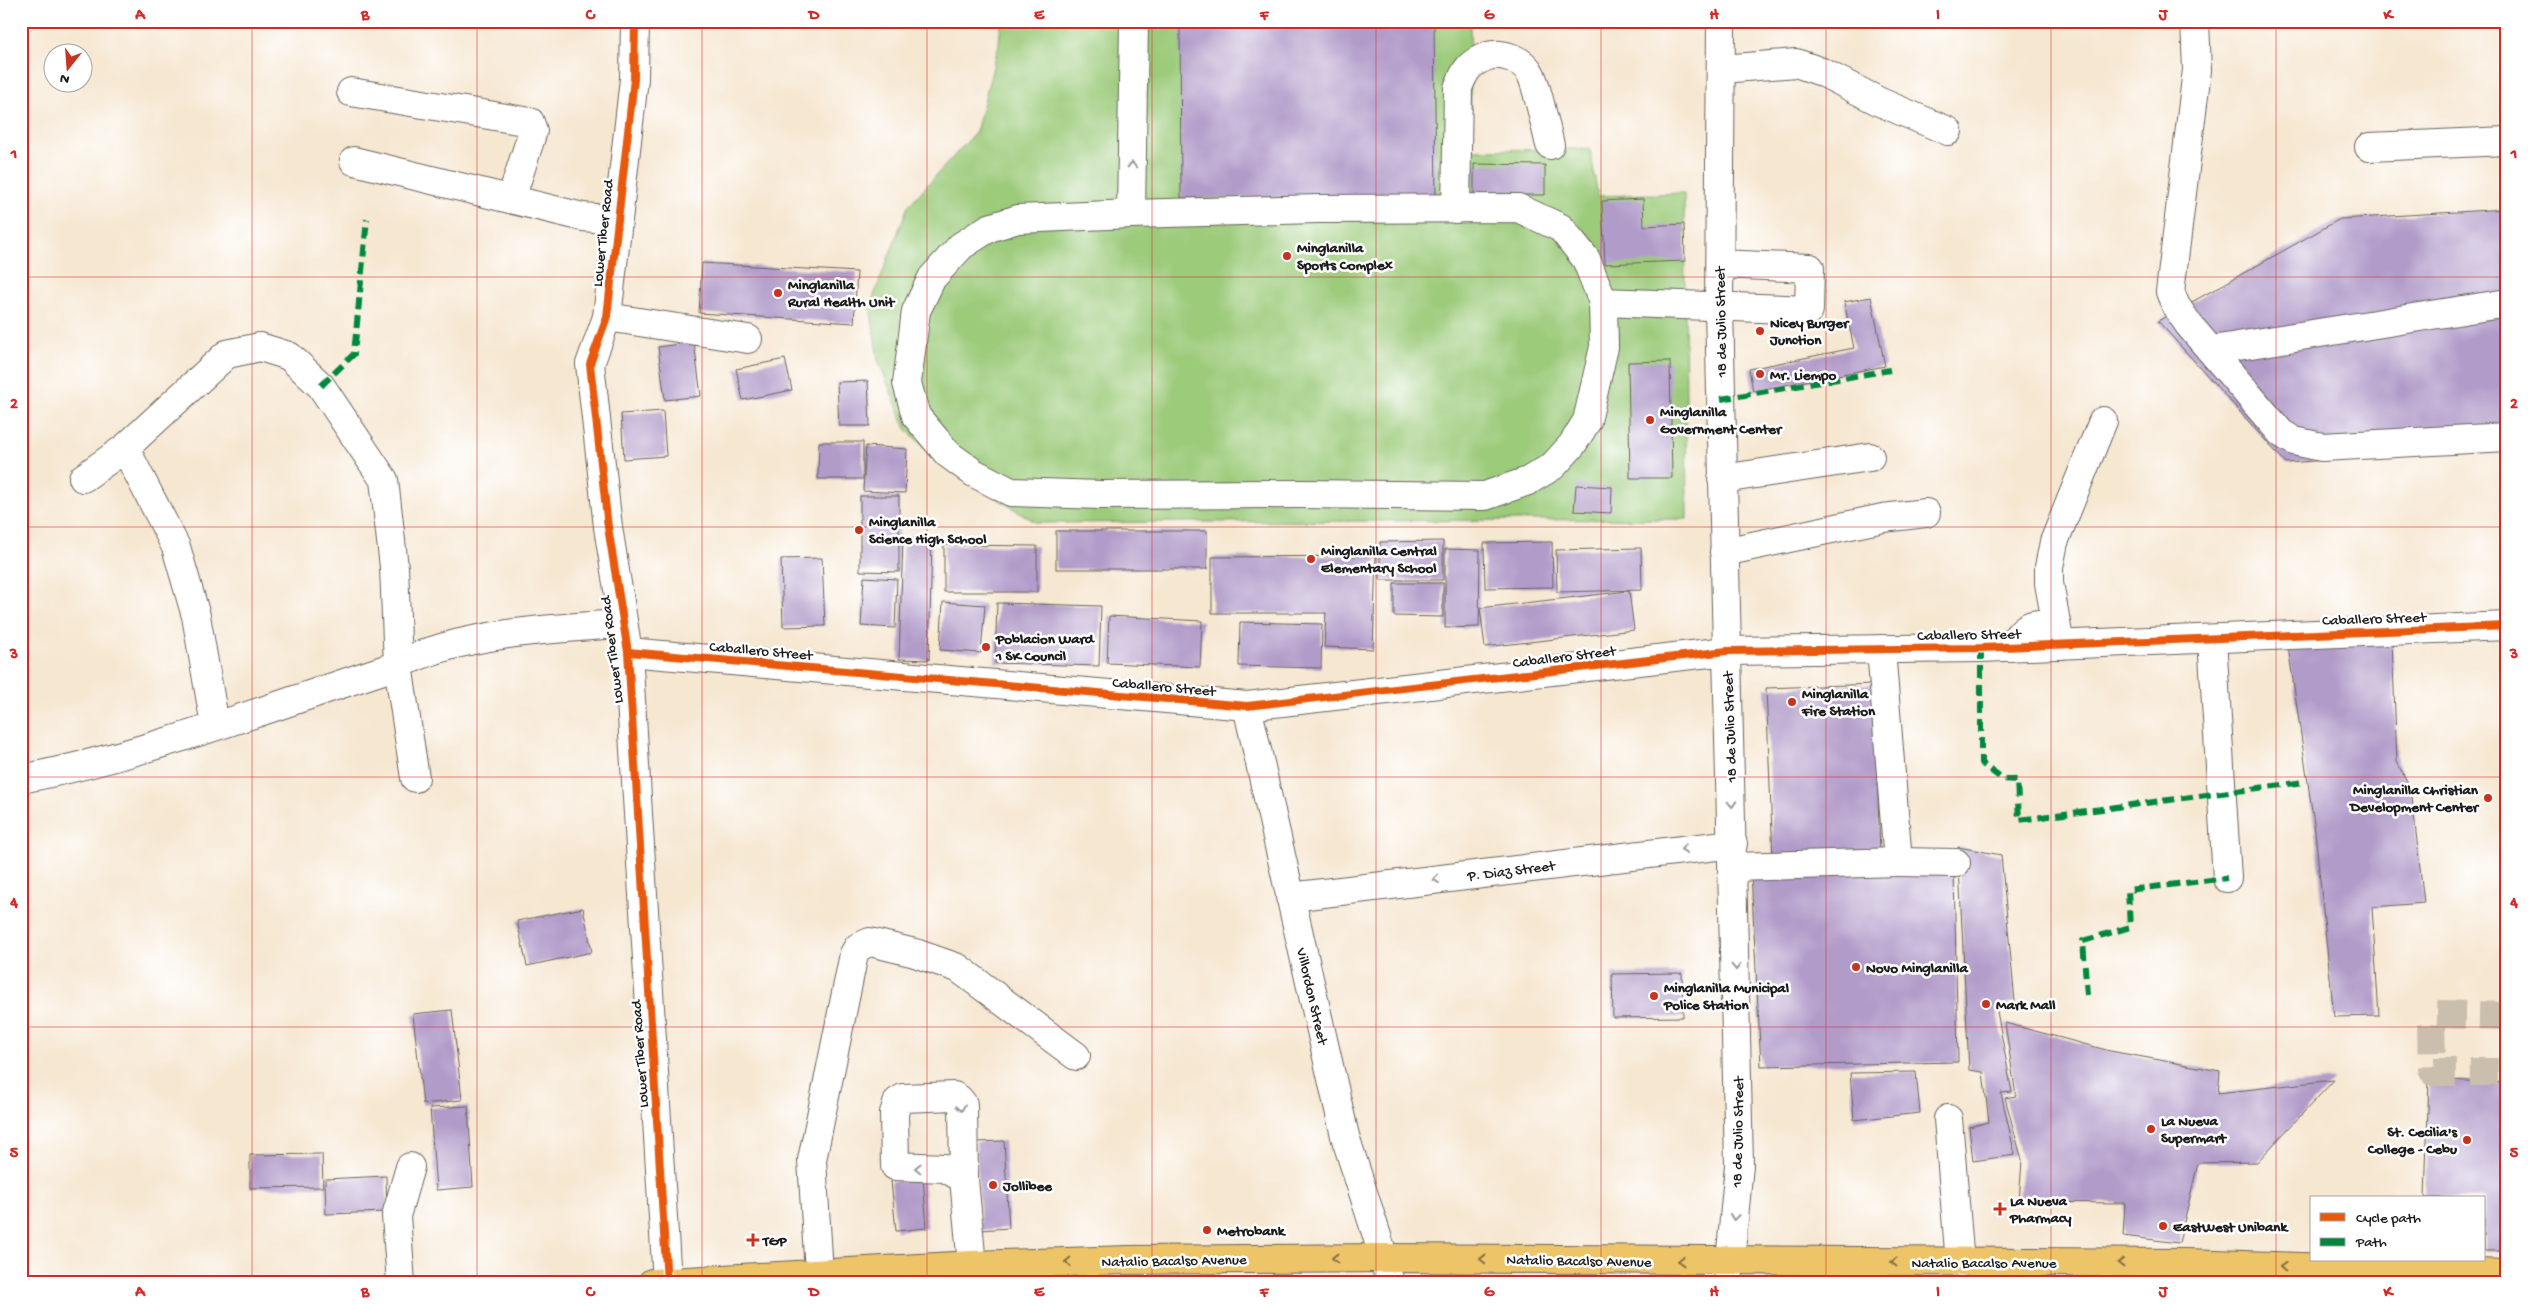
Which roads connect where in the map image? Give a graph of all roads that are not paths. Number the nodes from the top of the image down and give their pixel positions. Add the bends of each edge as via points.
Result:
1 (635, 21) edge
2 (1134, 21) edge
3 (1721, 21) edge
4 (2195, 21) edge
5 (1722, 69) junction
6 (350, 92) dead end
7 (1948, 131) dead end
8 (2507, 141) edge
9 (1550, 145) dead end
10 (2368, 147) dead end
11 (354, 160) dead end
12 (511, 200) junction
13 (1456, 209) junction
14 (1131, 214) junction
15 (617, 220) junction
16 (1720, 264) junction
17 (1603, 302) junction
18 (2507, 303) edge
19 (1720, 307) junction
20 (607, 317) junction
21 (748, 339) dead end
22 (2213, 350) junction
23 (2102, 420) dead end
24 (2507, 437) edge
25 (125, 448) junction
26 (1870, 457) dead end
27 (84, 478) dead end
28 (1722, 479) junction
29 (1926, 513) dead end
30 (1724, 552) junction
31 (623, 624) junction
32 (2507, 626) edge
33 (2058, 635) junction
34 (2212, 639) junction
35 (1881, 649) junction
36 (1727, 651) junction
37 (628, 652) junction
38 (398, 665) junction
39 (1247, 706) junction
40 (215, 725) junction
41 (415, 778) dead end
42 (21, 779) edge
43 (1733, 855) junction
44 (1898, 862) junction
45 (1956, 863) dead end
46 (2227, 878) dead end
47 (1290, 897) junction
48 (1076, 1056) dead end
49 (1948, 1119) dead end
50 (410, 1167) dead end
51 (964, 1179) dead end
52 (1960, 1263) junction
53 (972, 1265) junction
54 (1387, 1270) edge
55 (1729, 1271) edge
56 (819, 1274) junction
57 (2507, 1274) edge
58 (659, 1282) edge
59 (401, 1283) edge

1 - 15 street, Lower Tiber Road via 634,79
14 -> 2 street
3 - 5 street, 18 de Julio Street
4 - 22 street via 2197,70 2170,292 2189,325
5 - 7 street via 1796,63
5 - 16 street, 18 de Julio Street
6 - 12 street via 530,122 533,131
8 - 10 street
9 - 13 street via 1530,71 1506,55 1478,60 1465,70 1458,88
11 - 12 street
12 - 15 street via 583,217
13 - 14 street
13 - 17 street via 1518,208 1561,228 1586,259
14 - 17 street via 1018,219 989,228 961,246 932,278 916,311 907,383 916,416 948,454 974,473 1011,492 1486,496 1528,481 1554,466 1572,445 1587,420 1599,373 1604,347
15 - 20 street, Lower Tiber Road
16 - 19 street, 18 de Julio Street
16 - 19 street via 1810,268 1809,310
17 - 19 street
18 - 22 street
19 - 28 street, 18 de Julio Street
20 - 21 street
20 - 31 street, Lower Tiber Road via 590,364 608,527
22 - 24 street via 2281,433 2306,445 2322,447
23 - 33 street via 2054,542 2049,583
25 - 27 street
25 - 38 street via 226,354 260,347 289,356 321,386 384,480 394,567
25 - 40 street via 176,547 196,616
26 - 28 street
28 - 30 street, 18 de Julio Street
29 - 30 street via 1882,518
30 - 36 street, 18 de Julio Street
31 - 37 street, Lower Tiber Road
31 - 38 street via 542,628 421,653
32 - 34 street, Caballero Street
33 - 34 street, Caballero Street
33 - 35 street, Caballero Street via 2010,647
34 - 46 street
35 - 36 street, Caballero Street
35 - 44 street
36 - 39 street, Caballero Street
36 -> 43 street, 18 de Julio Street
37 - 39 street, Caballero Street
37 - 58 street, Lower Tiber Road
38 - 40 street
38 - 41 street
39 - 47 street, Villordon Street
40 - 42 street via 76,769
43 - 44 street, P. Diaz Street
43 -> 47 street, P. Diaz Street
43 -> 55 street, 18 de Julio Street via 1739,1165
44 - 45 street, P. Diaz Street
47 - 54 street, Villordon Street via 1346,1136
48 - 56 street via 958,968 870,942 858,947 812,1160
49 - 52 street
50 - 59 street via 396,1216
51 - 53 street
52 -> 55 highway, Natalio Bacalso Avenue
57 -> 52 highway, Natalio Bacalso Avenue via 2186,1263
54 -> 53 highway, Natalio Bacalso Avenue via 1129,1260
53 - 56 highway, Natalio Bacalso Avenue
55 -> 54 highway, Natalio Bacalso Avenue via 1678,1261
56 - 58 highway, Natalio Bacalso Avenue

